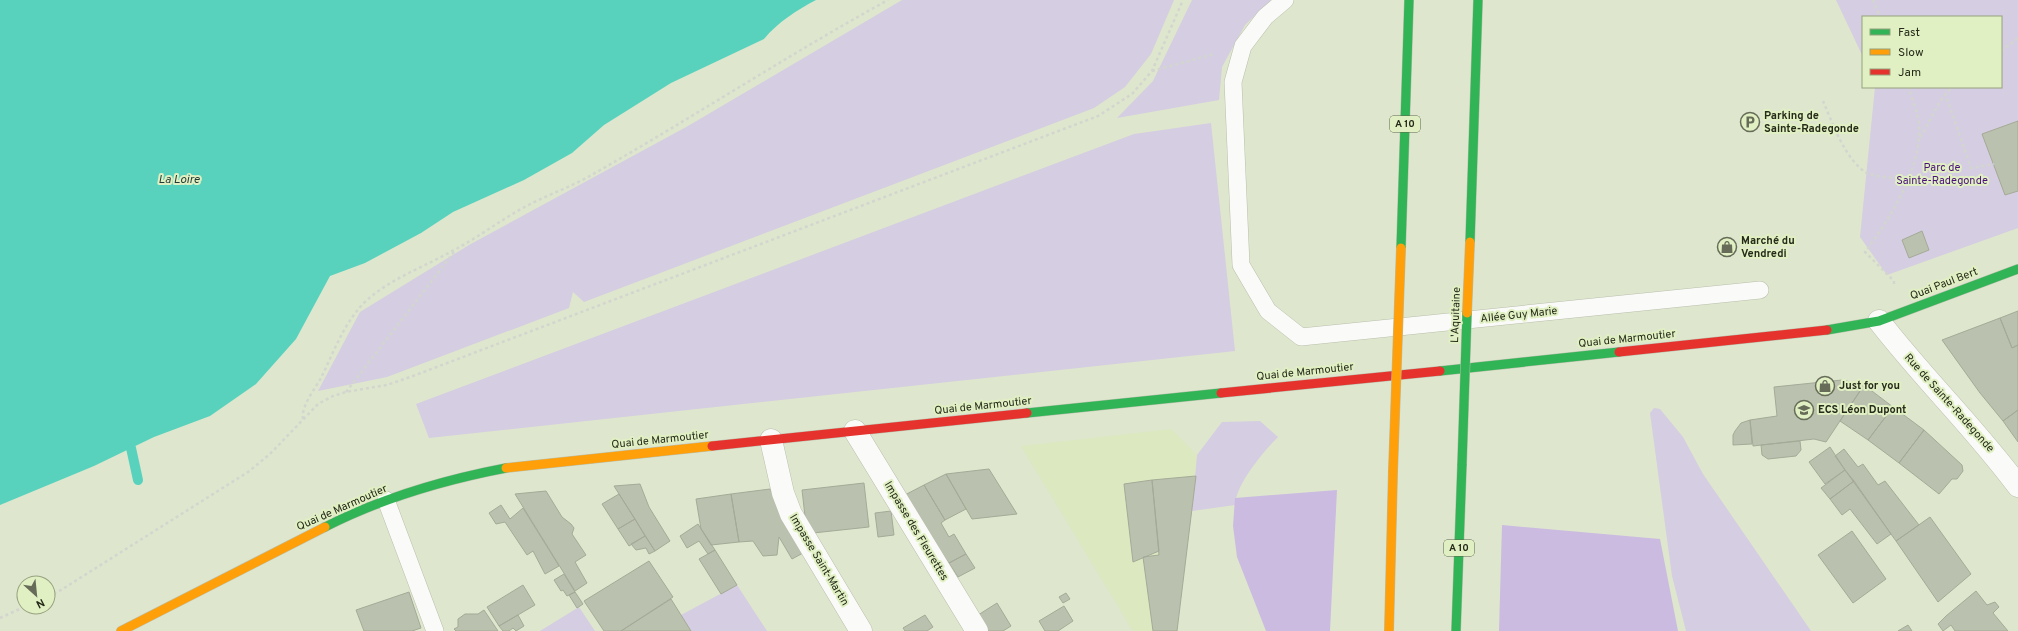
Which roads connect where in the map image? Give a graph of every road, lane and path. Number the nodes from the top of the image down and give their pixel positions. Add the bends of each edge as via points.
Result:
1 (888, 0) edge
2 (1183, 0) edge
3 (1285, 0) edge
4 (1409, 0) edge
5 (1478, 0) edge
6 (1873, 0) edge
7 (1880, 16) edge
8 (2018, 38) edge
9 (1243, 46) junction
10 (2002, 50) edge
11 (1152, 71) junction
12 (1909, 88) edge
13 (1952, 88) edge
14 (1945, 93) junction
15 (1824, 101) dead end
16 (1919, 138) junction
17 (1994, 164) dead end
18 (1908, 180) junction
19 (456, 250) junction
20 (2018, 269) edge
21 (1760, 290) dead end
22 (1879, 321) junction
23 (346, 392) junction
24 (303, 419) junction
25 (855, 431) junction
26 (771, 440) junction
27 (2018, 486) edge
28 (386, 500) junction
29 (56, 592) edge
30 (16, 611) edge
31 (0, 618) edge
32 (147, 625) edge
33 (121, 631) edge
34 (435, 631) edge
35 (861, 631) edge
36 (977, 631) edge
37 (1389, 631) edge
38 (1456, 631) edge

1 - 19 path via 828,33 586,178 521,209
2 - 11 path
3 - 9 lane via 1265,17
4 - 37 main road, A 10, bridge
5 - 38 main road, L'Aquitaine / A 10, bridge
6 - 7 path
8 - 10 path
9 - 11 path
9 - 21 lane, Allée Guy Marie via 1233,82 1241,265 1268,311 1301,337
11 - 23 path via 1132,94 1098,116 413,376 387,385
12 - 16 path via 1919,124
13 - 14 path
14 - 16 path via 1930,123
14 - 17 path via 1971,168
15 - 18 path via 1838,136 1866,173
16 - 18 path
18 - 22 path via 1877,236 1865,252 1894,281 1892,302
19 - 23 path
19 - 24 path via 396,281 361,306 336,345 304,409
20 - 22 main road, Quai Paul Bert
22 - 25 main road, Quai de Marmoutier via 1767,337
22 - 27 street, Rue de Sainte-Radegonde via 1907,357 1995,454
23 - 24 path via 318,404
24 - 29 path via 270,454 248,472
25 - 26 main road, Quai de Marmoutier
25 - 36 street, Impasse des Fleurettes
26 - 28 main road, Quai de Marmoutier via 518,466 432,484
26 - 35 street, Impasse Saint-Martin via 783,493 791,514
28 - 32 main road, Quai de Marmoutier via 331,524
28 - 34 lane
30 - 31 path
32 - 33 main road, Quai de Marmoutier

